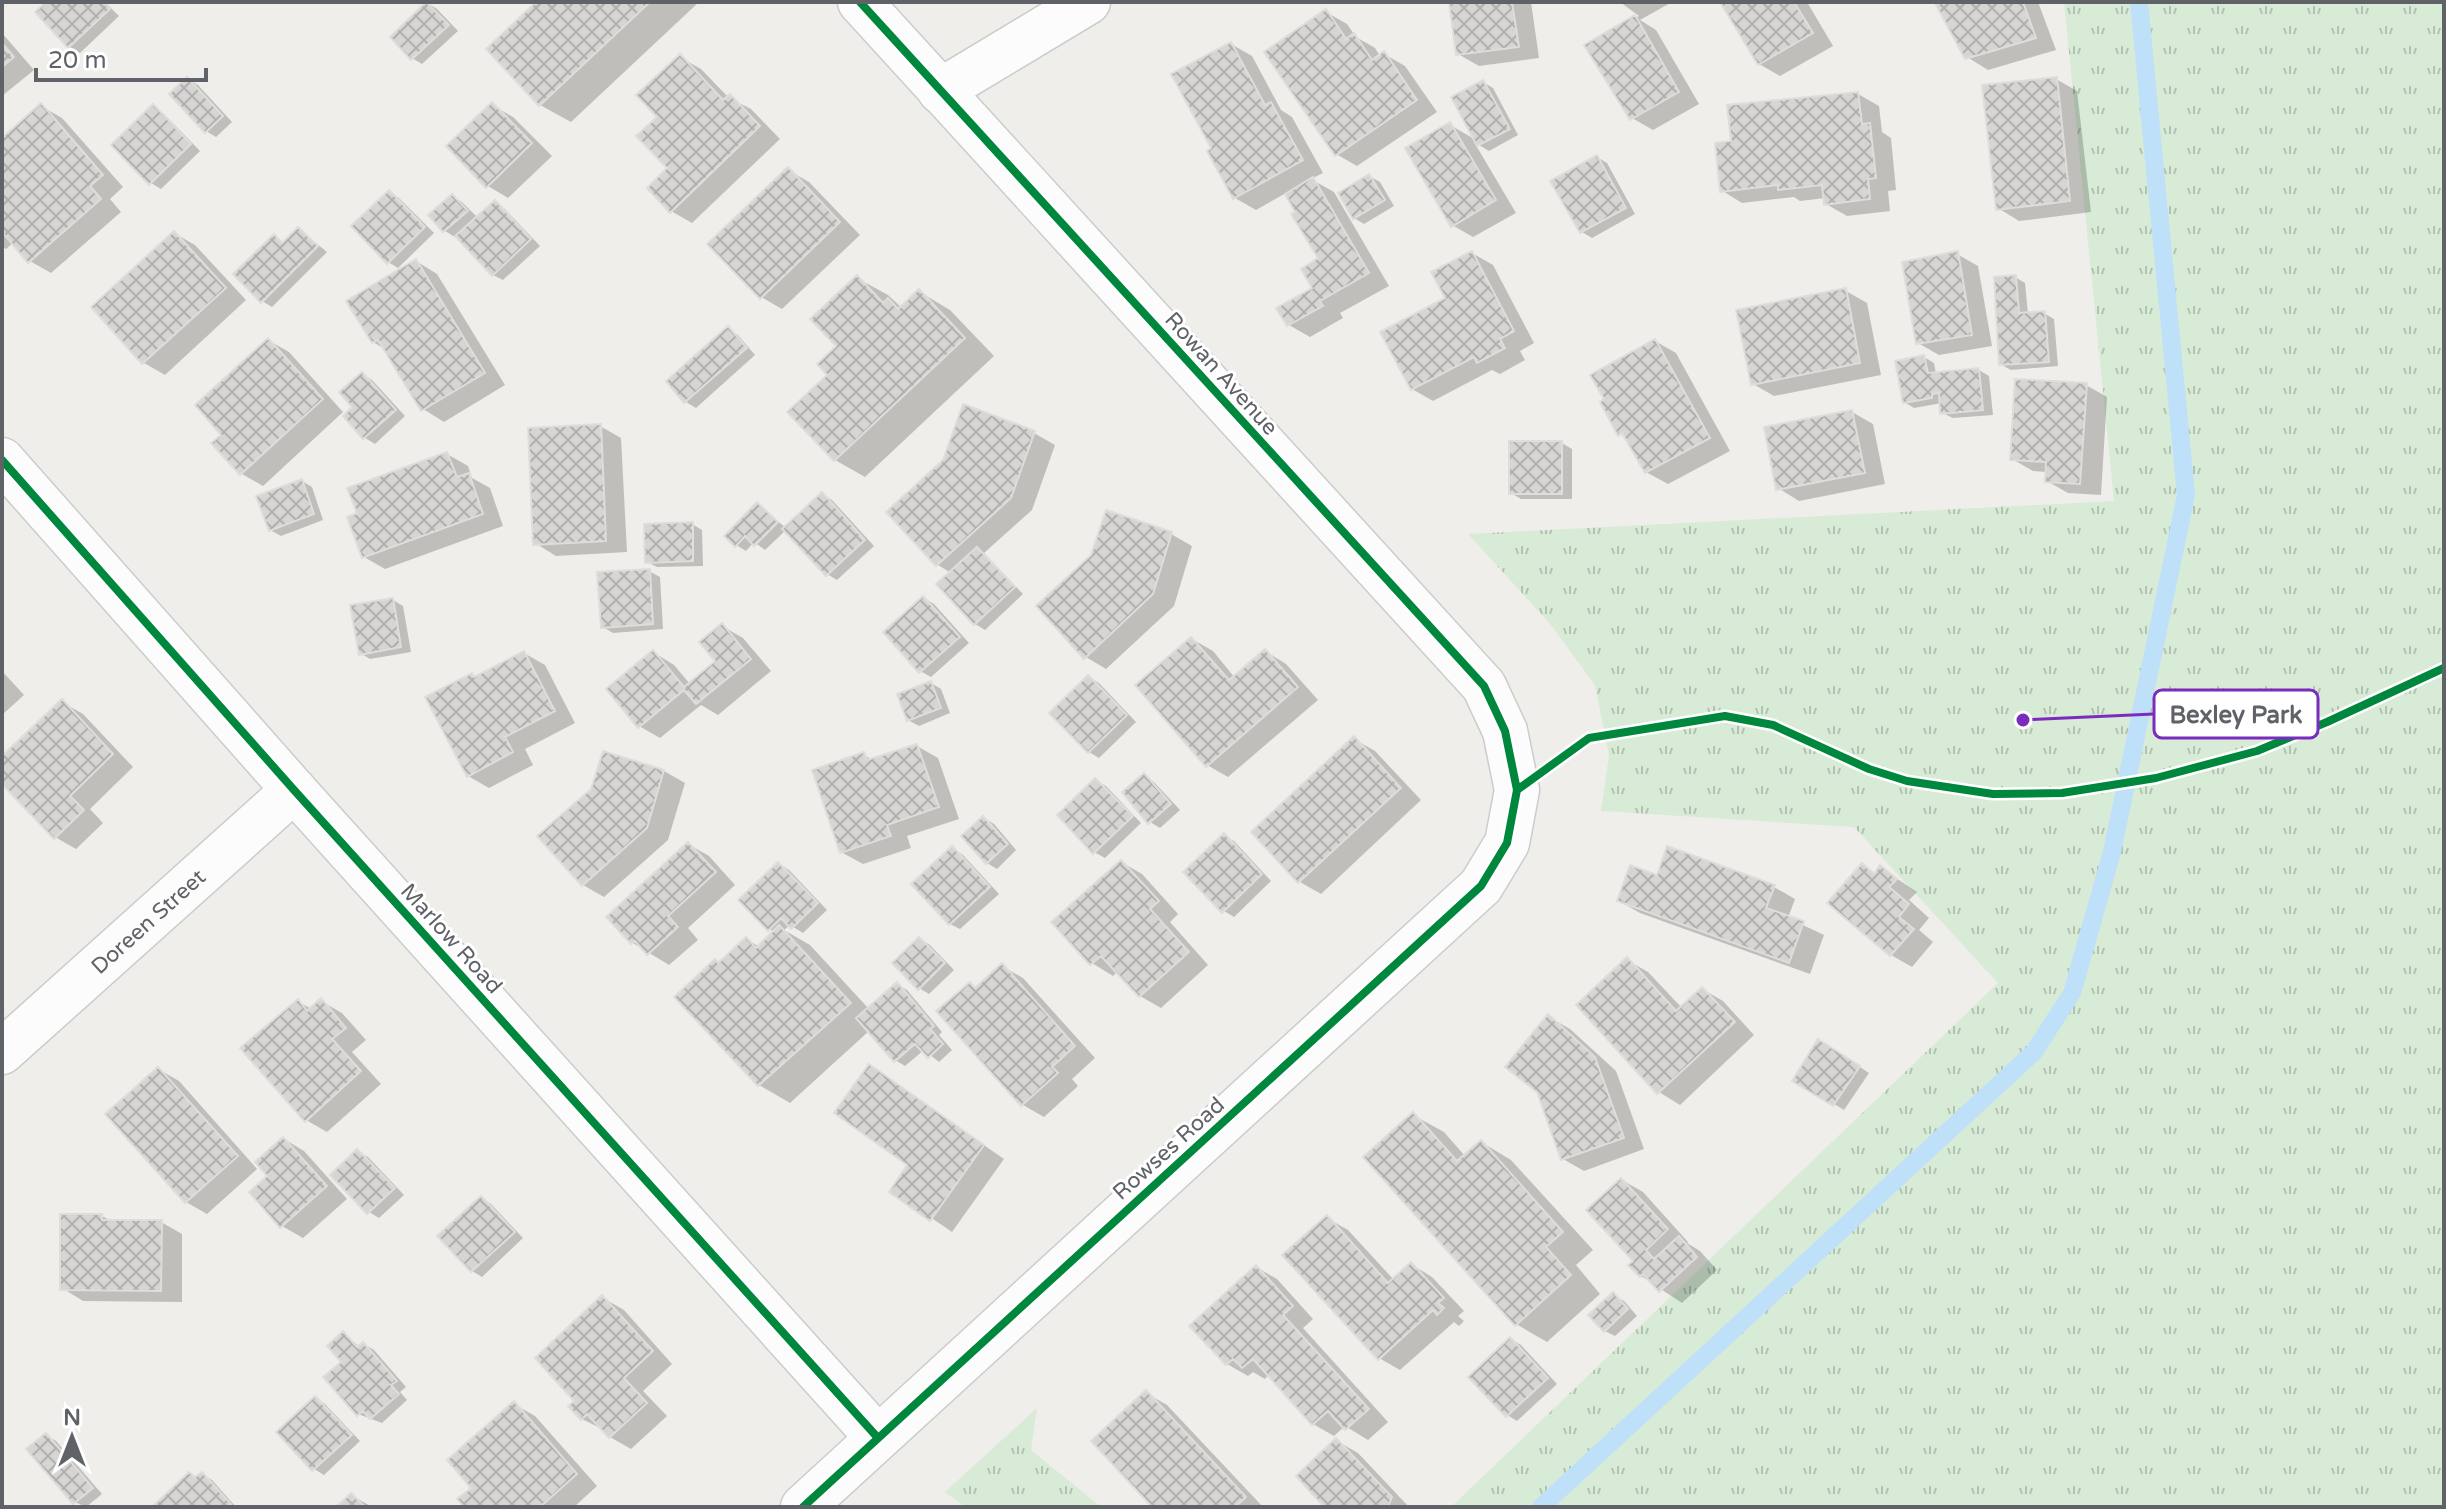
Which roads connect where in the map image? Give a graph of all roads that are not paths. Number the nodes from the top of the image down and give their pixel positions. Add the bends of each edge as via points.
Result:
1 (860, 2) edge
2 (1088, 2) edge
3 (940, 91) junction
4 (2, 460) edge
5 (294, 790) junction
6 (1517, 790) joint
7 (2, 1052) edge
8 (878, 1438) junction
9 (803, 1507) edge

1 - 3 street, Rowan Avenue
2 - 3 street
3 - 6 street, Rowan Avenue via 1484,686 1505,731
4 - 5 street, Marlow Road
5 - 7 street, Doreen Street
5 - 8 street, Marlow Road
6 - 8 street, Rowses Road via 1507,843 1481,886
8 - 9 street, Rowses Road

